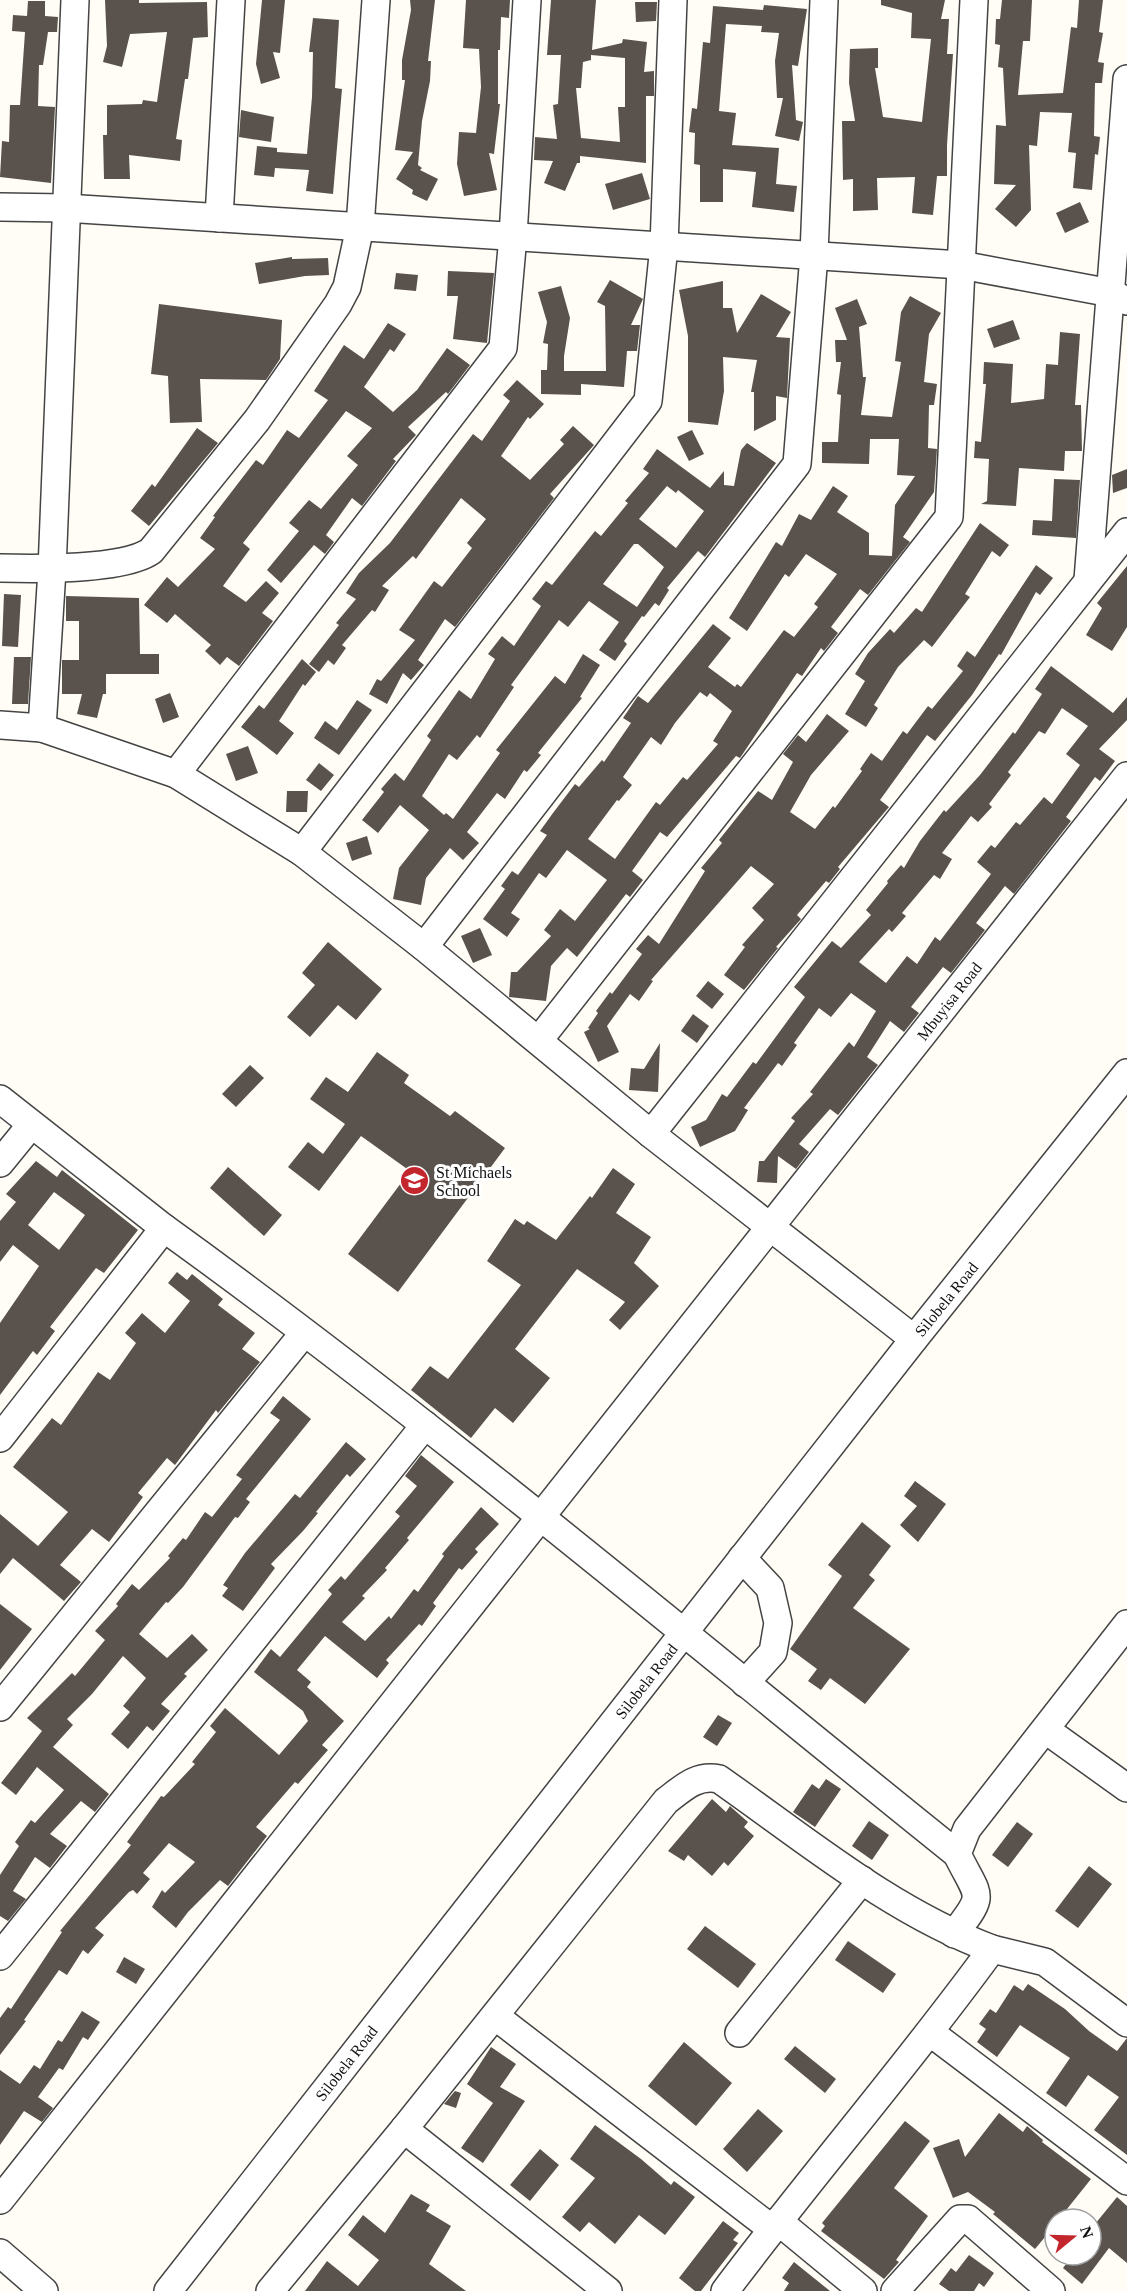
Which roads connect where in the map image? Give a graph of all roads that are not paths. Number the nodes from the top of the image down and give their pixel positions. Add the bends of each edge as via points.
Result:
1 (75, 0) edge
2 (231, 0) edge
3 (376, 0) edge
4 (527, 0) edge
5 (673, 0) edge
6 (824, 0) edge
7 (974, 0) edge
8 (1127, 79) edge
9 (0, 207) edge
10 (65, 208) junction
11 (219, 218) junction
12 (360, 227) junction
13 (513, 236) junction
14 (664, 246) junction
15 (814, 255) junction
16 (961, 265) junction
17 (1119, 297) edge
18 (1127, 532) edge
19 (0, 568) edge
20 (52, 570) junction
21 (1088, 580) junction
22 (0, 725) edge
23 (42, 728) junction
24 (176, 774) junction
25 (1127, 776) edge
26 (302, 852) junction
27 (424, 947) junction
28 (539, 1040) junction
29 (1127, 1073) edge
30 (0, 1099) edge
31 (31, 1125) junction
32 (651, 1134) junction
33 (0, 1163) edge
34 (771, 1227) junction
35 (164, 1228) junction
36 (304, 1333) junction
37 (914, 1339) junction
38 (425, 1425) junction
39 (0, 1438) edge
40 (542, 1516) junction
41 (742, 1558) junction
42 (1127, 1624) edge
43 (683, 1633) junction
44 (745, 1683) junction
45 (0, 1707) edge
46 (1046, 1730) junction
47 (1127, 1788) edge
48 (957, 1854) junction
49 (862, 1880) junction
50 (954, 1934) junction
51 (992, 1949) junction
52 (0, 1956) edge
53 (495, 2016) junction
54 (1127, 2023) edge
55 (931, 2033) junction
56 (739, 2034) dead end
57 (404, 2129) junction
58 (1127, 2181) edge
59 (0, 2200) edge
60 (775, 2225) junction
61 (0, 2253) edge
62 (44, 2291) edge
63 (168, 2291) edge
64 (270, 2291) edge
65 (608, 2291) edge
66 (725, 2291) edge
67 (863, 2291) edge
68 (895, 2291) edge
69 (1052, 2291) edge

1 - 10 street
2 - 11 street
3 - 12 street
4 - 13 street
5 - 14 street
6 - 15 street
7 - 16 street
8 - 17 street
9 - 10 street
10 - 11 street
10 - 20 street
11 - 12 street
12 - 13 street
12 - 20 street via 347,287 338,304 257,420 151,551 138,558
13 - 14 street
13 - 24 street via 502,348
14 - 15 street
14 - 26 street via 650,392 643,409
15 - 16 street
15 - 27 street via 797,464
16 - 17 street
16 - 28 street via 950,510 945,524
17 - 21 street
18 - 21 street
19 - 20 street
20 - 23 street
21 - 32 street
22 - 23 street
23 - 24 street
24 - 26 street
25 - 34 street, Mbuyisa Road
26 - 27 street
27 - 28 street
28 - 32 street
29 - 37 street, Silobela Road
30 - 31 street
31 - 33 street
31 - 35 street
32 - 34 street
34 - 37 street
34 - 40 street, Mbuyisa Road
35 - 36 street
35 - 39 street
36 - 38 street
36 - 45 street
37 - 41 street, Silobela Road
38 - 40 street
38 - 52 street
40 - 43 street
40 - 59 street, Mbuyisa Road
41 - 43 street, Silobela Road
41 - 44 street via 770,1588 778,1623 774,1652
42 - 46 street
43 - 44 street
43 - 63 street, Silobela Road
44 - 48 street
46 - 47 street
46 - 48 street via 967,1829
48 - 50 street via 977,1890 975,1906
49 - 50 street
49 - 53 street via 719,1779 700,1778 666,1801
49 - 56 street
50 - 51 street
51 - 54 street via 1045,1962
51 - 55 street
53 - 57 street
53 - 60 street
55 - 58 street
55 - 60 street
57 - 64 street
57 - 65 street
60 - 66 street
60 - 67 street
61 - 62 street
68 - 69 street via 960,2219 968,2219

